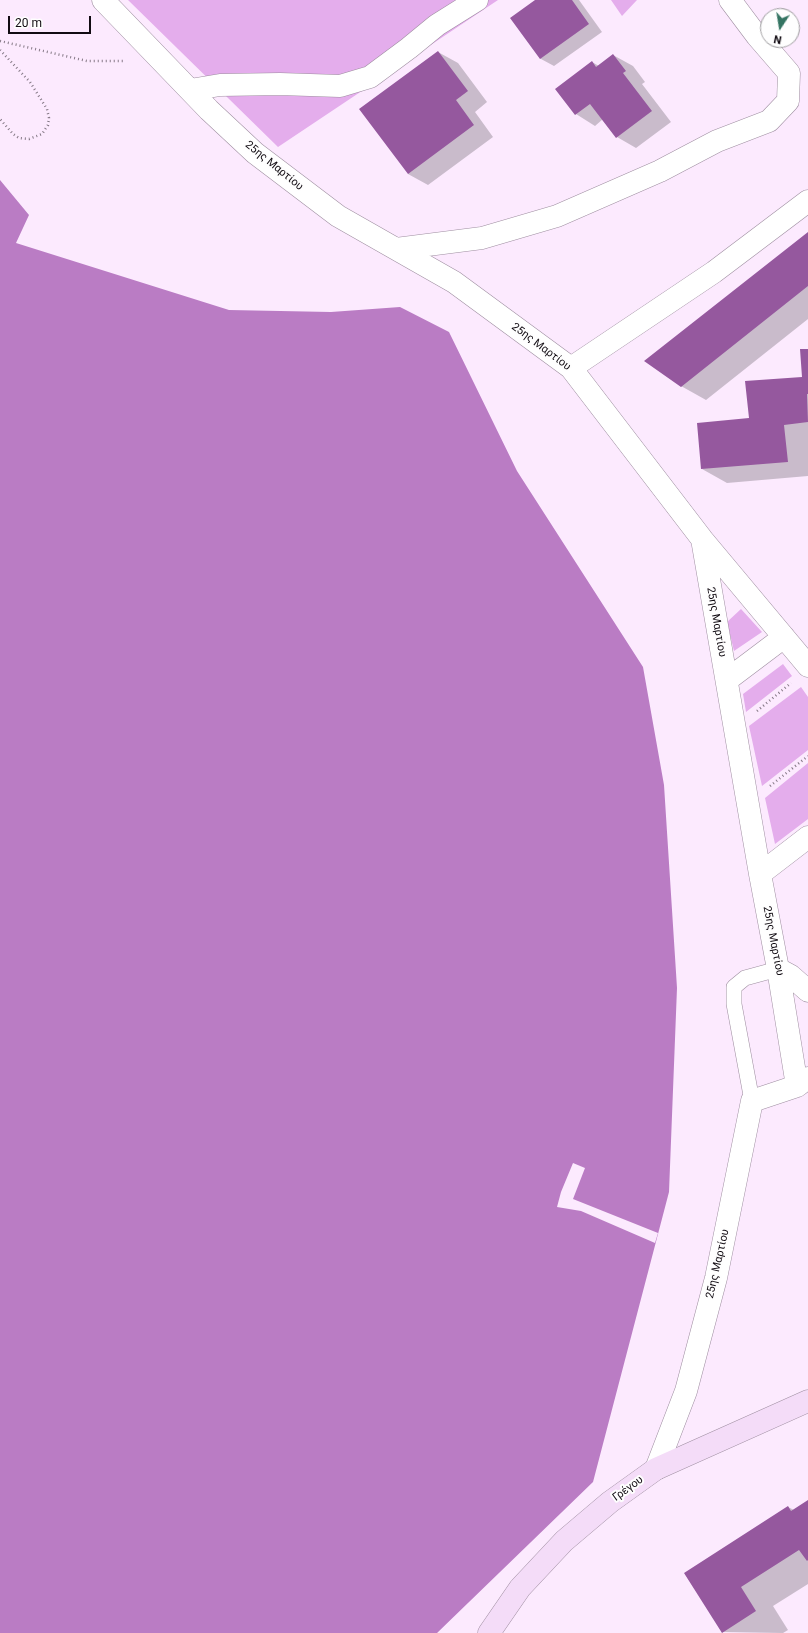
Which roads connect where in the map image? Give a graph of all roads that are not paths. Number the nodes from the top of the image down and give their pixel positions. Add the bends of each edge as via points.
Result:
1 (103, 0) edge
2 (477, 0) edge
3 (730, 0) edge
4 (190, 90) junction
5 (808, 201) edge
6 (396, 249) junction
7 (571, 368) junction
8 (702, 539) junction
9 (784, 637) junction
10 (802, 672) edge
11 (727, 680) junction
12 (808, 837) edge
13 (760, 874) junction
14 (778, 970) junction
15 (808, 991) edge
16 (802, 1082) edge
17 (752, 1101) junction
18 (808, 1401) edge
19 (656, 1469) junction
20 (489, 1633) edge

1 - 4 street, 25ης Μαρτίου
2 - 4 street via 437,25 370,77 340,86 220,85
3 - 6 street via 756,36 789,73 788,101 769,121 717,141 660,171 557,216 482,238
4 - 6 street, 25ης Μαρτίου via 267,162 338,216
5 - 7 street via 714,272
6 - 7 street, 25ης Μαρτίου via 454,282
7 - 8 street, 25ης Μαρτίου
8 - 9 street
8 - 11 street, 25ης Μαρτίου
9 - 10 street
9 - 11 street
11 - 13 street, 25ης Μαρτίου
12 - 13 street
13 - 14 street, 25ης Μαρτίου
14 - 15 street via 791,976
14 - 16 street, 25ης Μαρτίου
14 - 17 lane via 745,978 734,987 734,1004
16 - 17 street, 25ης Μαρτίου
17 - 19 street, 25ης Μαρτίου via 716,1278 686,1391
18 - 19 main road, Γρέγου
19 - 20 main road, Γρέγου via 610,1502 564,1542 520,1588

